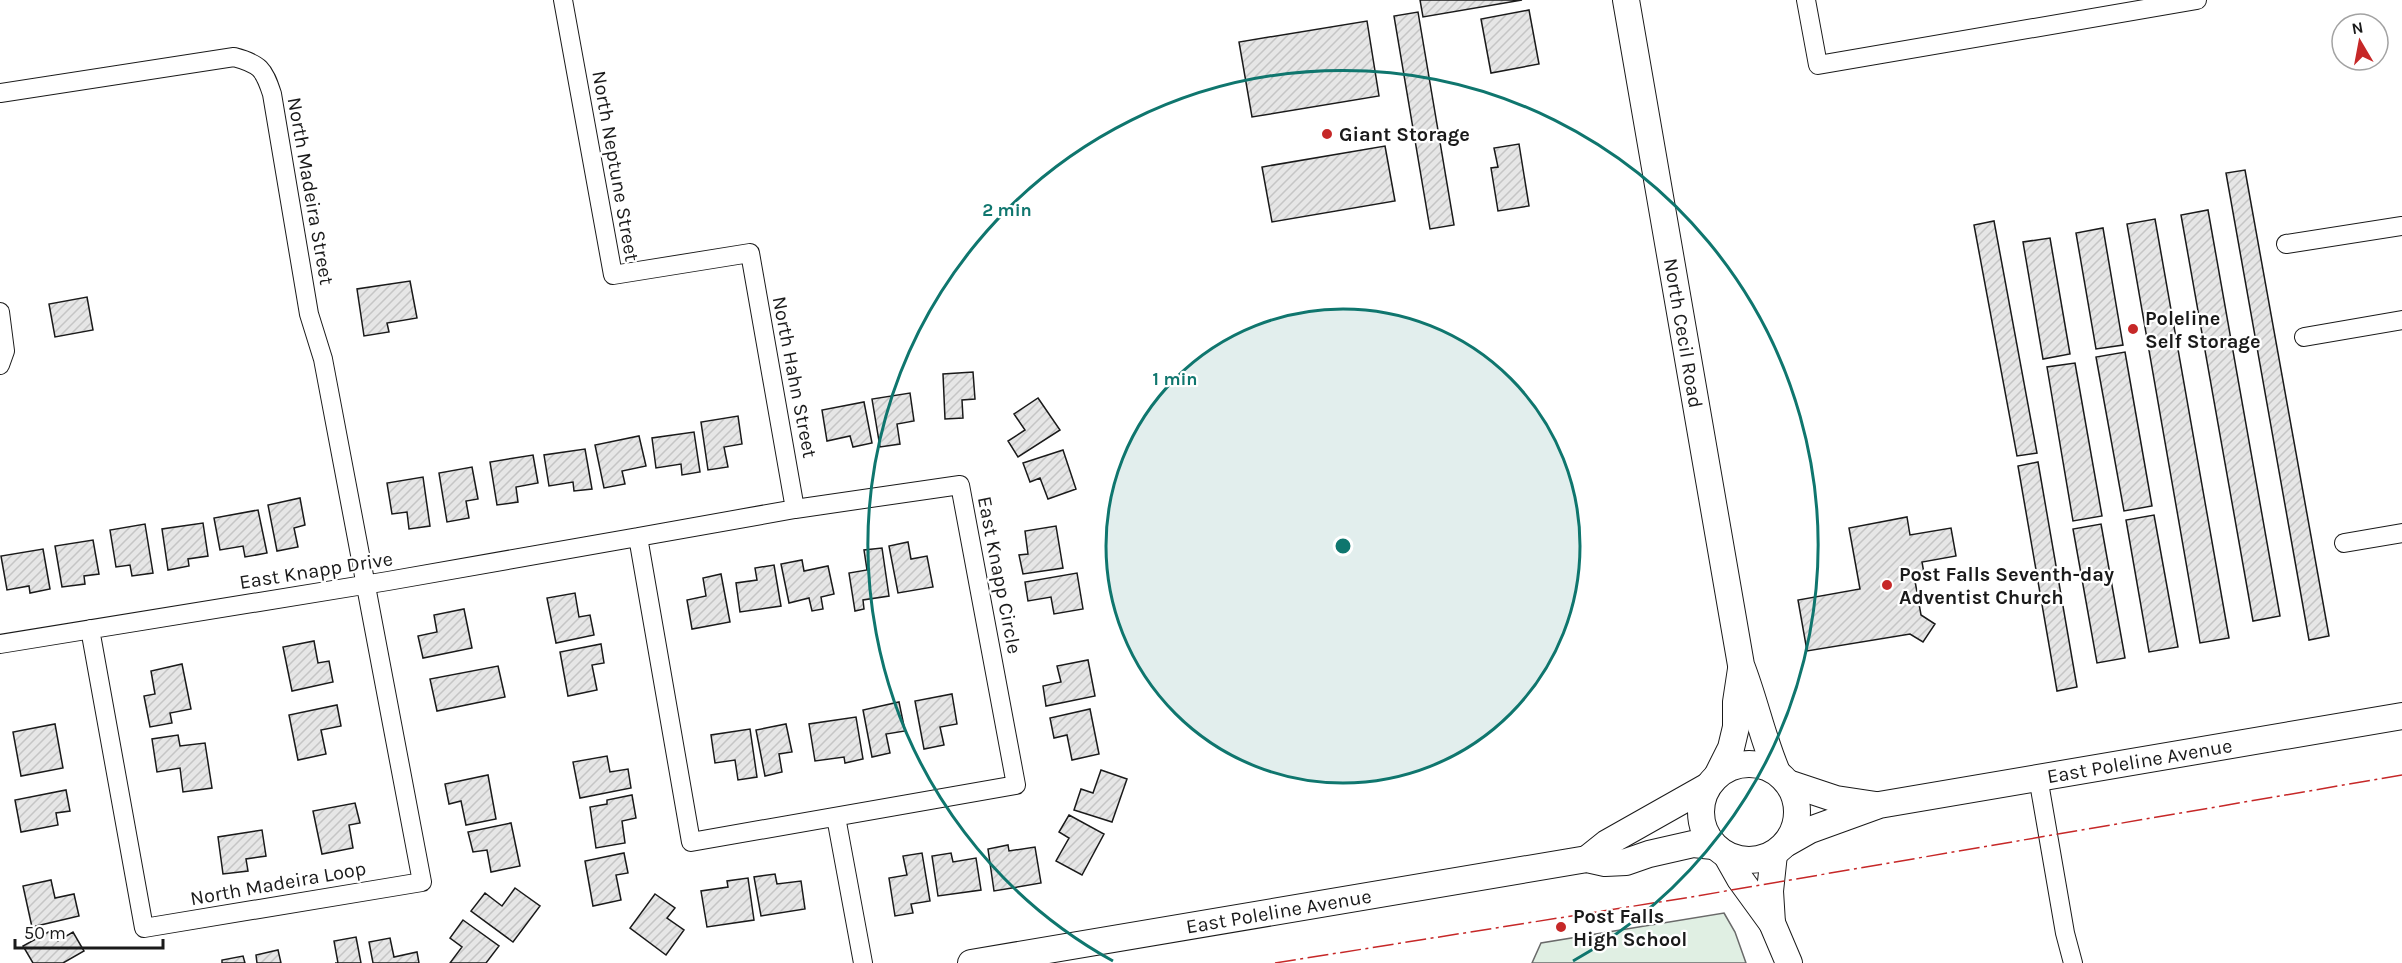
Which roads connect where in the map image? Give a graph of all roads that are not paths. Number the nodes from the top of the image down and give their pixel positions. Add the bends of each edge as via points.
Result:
1 (563, 0) edge
2 (1626, 0) edge
3 (1806, 0) edge
4 (2197, 0) edge
5 (0, 93) edge
6 (2402, 226) edge
7 (2286, 244) dead end
8 (750, 253) joint
9 (0, 312) edge
10 (2402, 320) edge
11 (2304, 336) dead end
12 (0, 365) edge
13 (795, 509) junction
14 (2402, 533) edge
15 (638, 537) junction
16 (2344, 543) dead end
17 (366, 585) junction
18 (90, 629) junction
19 (0, 644) edge
20 (1742, 665) junction
21 (2402, 716) edge
22 (1783, 777) junction
23 (2038, 777) junction
24 (1713, 780) junction
25 (1879, 805) junction
26 (836, 817) junction
27 (1781, 849) junction
28 (1720, 851) junction
29 (1587, 860) junction
30 (1772, 923) junction
31 (863, 963) edge
32 (971, 963) edge
33 (1789, 963) edge
34 (2073, 963) edge

1 - 8 street, North Neptune Street via 613,275
2 - 20 main road, North Cecil Road
3 - 4 street via 1818,65
5 - 17 street, North Madeira Street via 234,57 253,62 266,73 309,314 323,359
6 - 7 street
8 - 13 street, North Hahn Street
9 - 12 street via 5,351
10 - 11 street
13 - 15 street, East Knapp Circle
13 - 26 street, East Knapp Circle via 960,485 1016,785
14 - 16 street
15 - 17 street, East Knapp Drive
15 - 26 street, East Knapp Circle via 691,842
17 - 18 street, East Knapp Drive
17 - 18 street, North Madeira Loop via 422,882 144,928
18 - 19 street, East Knapp Drive
20 - 22 main road, North Cecil Road via 1759,726
20 - 24 main road, North Cecil Road via 1731,748
21 - 23 main road, East Poleline Avenue
22 - 24 main road via 1762,766 1747,764 1731,767
22 - 25 main road, East Poleline Avenue via 1836,799
22 - 27 main road via 1795,797 1798,812 1795,828
23 - 25 main road, East Poleline Avenue
23 - 34 street
24 - 28 main road via 1701,800 1700,816 1704,832
24 - 29 main road, East Poleline Avenue via 1607,843
25 - 27 main road, East Poleline Avenue via 1810,830
26 - 31 street
27 - 28 main road via 1759,860 1742,861
27 - 30 main road via 1770,891
28 - 29 main road, East Poleline Avenue via 1693,844 1626,862
28 - 30 main road
29 - 32 main road, East Poleline Avenue
30 - 33 main road

